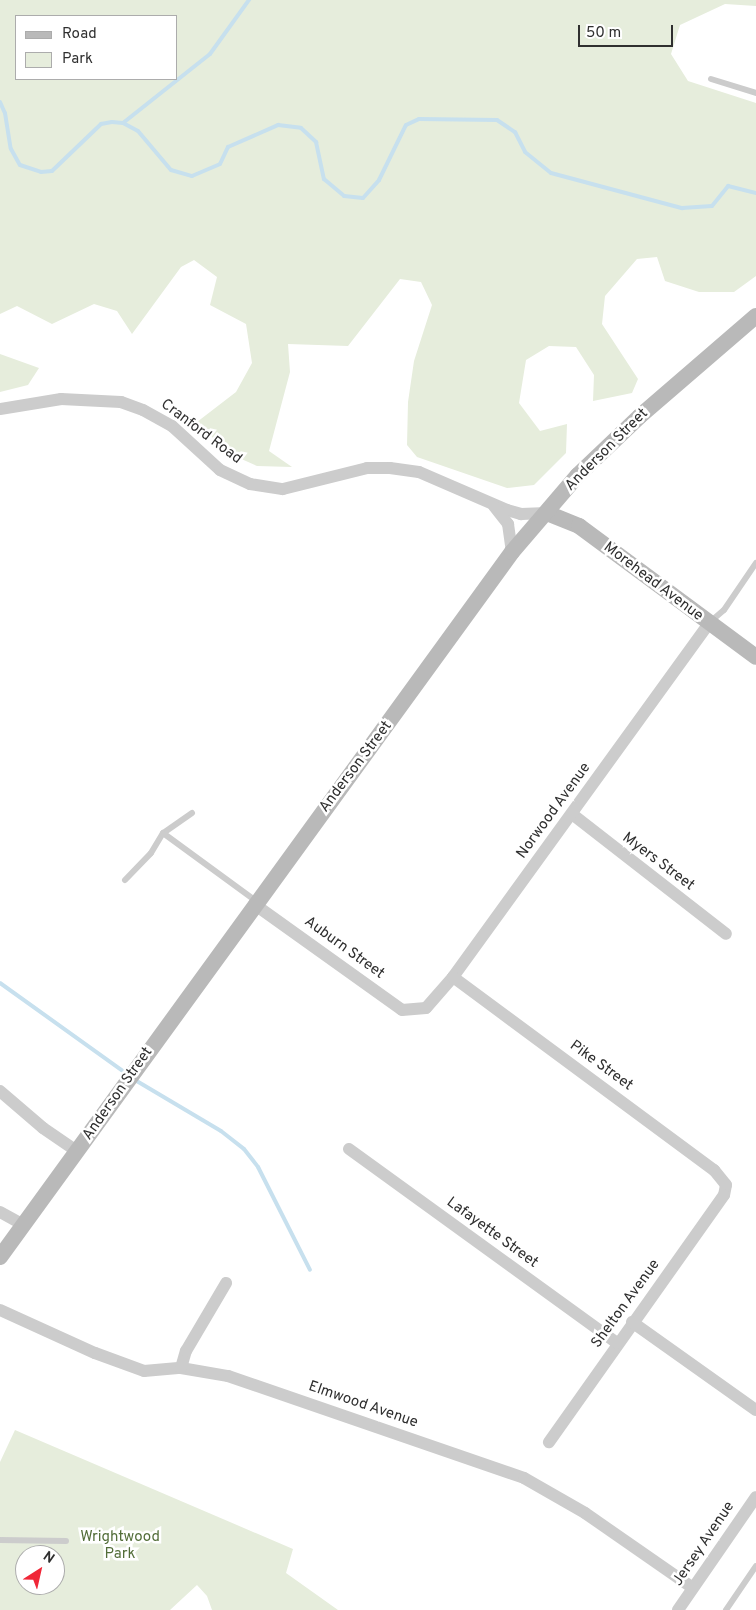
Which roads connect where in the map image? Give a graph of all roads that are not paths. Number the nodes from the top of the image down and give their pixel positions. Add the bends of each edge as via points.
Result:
1 (711, 79) dead end
2 (756, 93) edge
3 (756, 316) edge
4 (0, 409) edge
5 (494, 506) junction
6 (547, 513) junction
7 (512, 552) junction
8 (756, 563) edge
9 (709, 623) junction
10 (756, 657) edge
11 (192, 813) dead end
12 (572, 814) junction
13 (162, 833) junction
14 (125, 880) dead end
15 (255, 903) junction
16 (726, 934) dead end
17 (453, 977) junction
18 (417, 1010) joint
19 (0, 1091) edge
20 (349, 1149) dead end
21 (78, 1152) junction
22 (726, 1185) joint
23 (0, 1212) edge
24 (24, 1225) junction
25 (0, 1257) edge
26 (226, 1283) dead end
27 (0, 1310) edge
28 (632, 1322) junction
29 (617, 1343) junction
30 (181, 1368) junction
31 (756, 1410) edge
32 (549, 1442) dead end
33 (756, 1497) edge
34 (0, 1540) edge
35 (66, 1541) dead end
36 (756, 1566) edge
37 (694, 1588) junction
38 (678, 1610) edge
39 (726, 1610) edge

1 - 2 lane
3 - 6 street, Anderson Street via 640,416 578,475
4 - 5 street, Cranford Road via 61,399 121,402 172,426 220,470 250,484 283,489 367,468 390,468 419,472
5 - 6 street, Cranford Road via 521,514
5 - 7 street via 508,524
6 - 7 street, Anderson Street
6 - 9 street, Morehead Avenue via 579,526
7 - 15 street, Anderson Street
8 - 9 lane via 724,610
9 - 10 street, Morehead Avenue
9 - 12 street, Norwood Avenue
11 - 13 lane
12 - 16 street, Myers Street
12 - 17 street, Norwood Avenue
13 - 14 lane via 151,853
13 - 15 lane
15 - 18 street, Auburn Street via 402,1010
15 - 21 street, Anderson Street
17 - 18 street, Norwood Avenue via 426,1008
17 - 22 street, Pike Street via 714,1170
19 - 21 street via 42,1128
20 - 29 street, Lafayette Street
21 - 24 street, Anderson Street
22 - 28 street, Shelton Avenue via 724,1195
23 - 24 street
24 - 25 street, Anderson Street
26 - 30 street via 186,1351
27 - 30 street, Elmwood Avenue via 95,1353 144,1371
28 - 29 street, Shelton Avenue
28 - 31 street
29 - 32 street, Shelton Avenue
30 - 37 street, Elmwood Avenue via 228,1376 524,1478 585,1513
33 - 37 street, Jersey Avenue
34 - 35 lane
36 - 39 lane
37 - 38 street, Jersey Avenue

